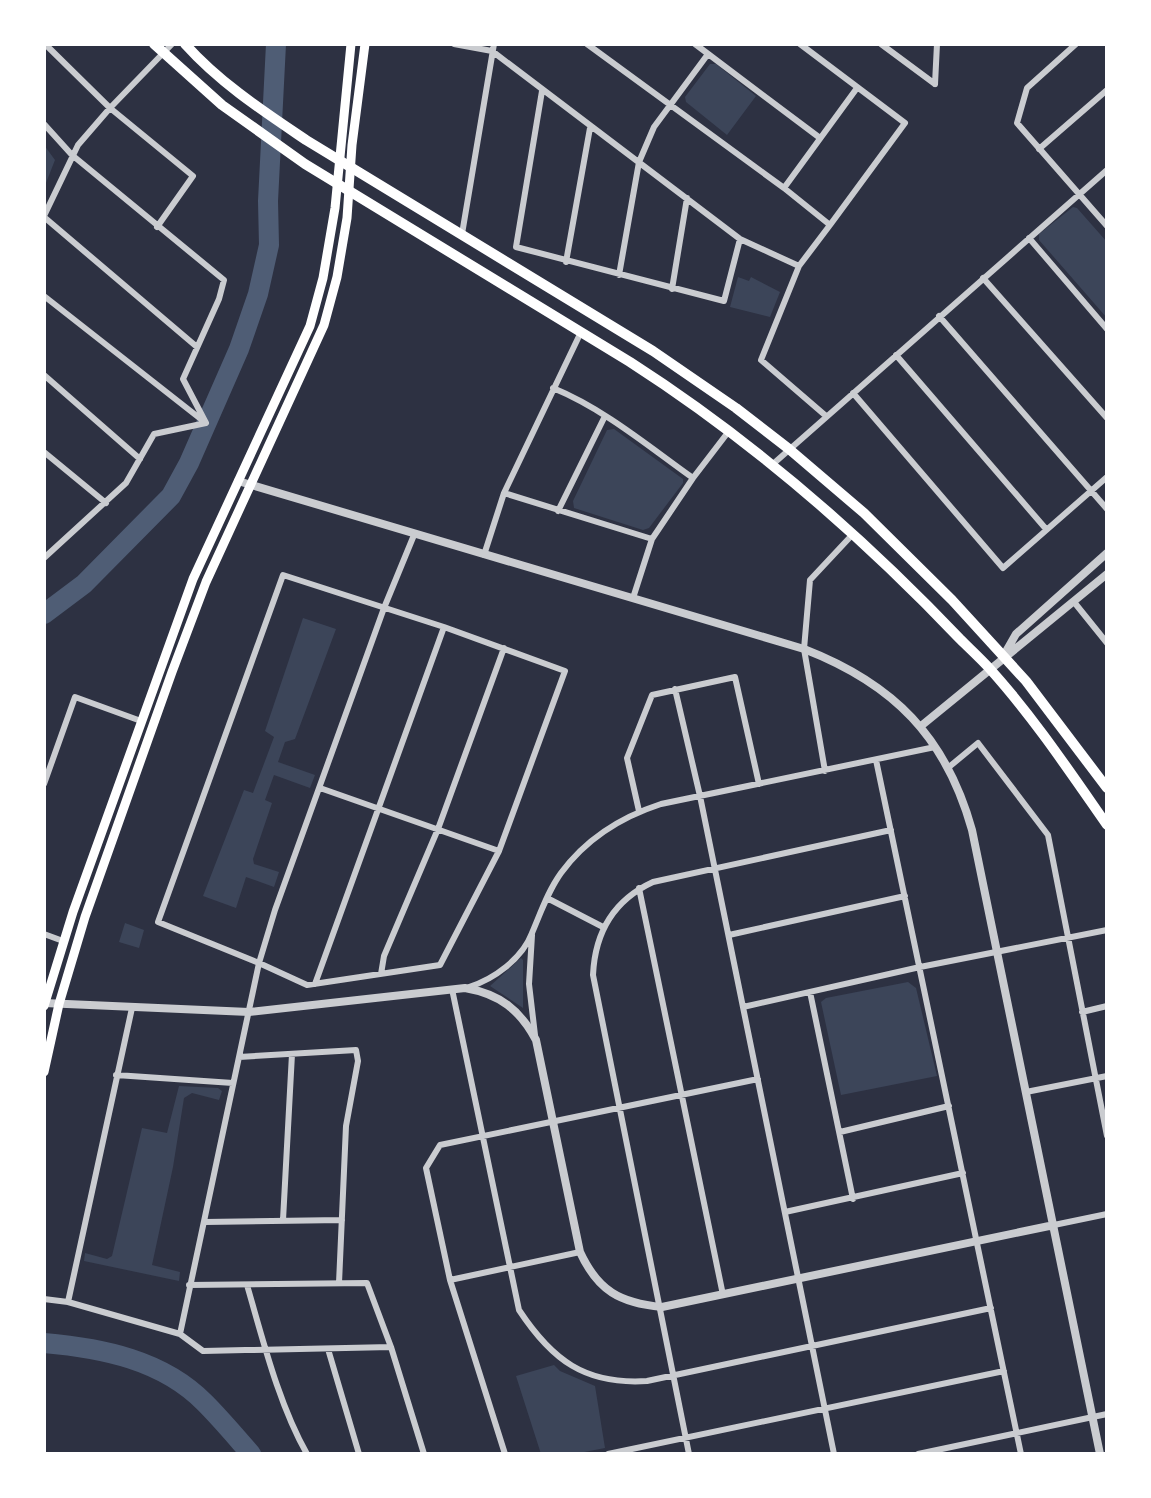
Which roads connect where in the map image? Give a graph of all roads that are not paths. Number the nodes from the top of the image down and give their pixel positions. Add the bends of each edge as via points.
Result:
1 (45, 44) edge
2 (154, 44) edge
3 (172, 44) edge
4 (185, 44) edge
5 (351, 44) edge
6 (365, 44) edge
7 (454, 44) edge
8 (587, 44) edge
9 (695, 44) edge
10 (800, 44) edge
11 (881, 44) edge
12 (937, 44) edge
13 (1076, 44) edge
14 (493, 48) edge
15 (164, 54) junction
16 (708, 54) junction
17 (857, 88) junction
18 (1107, 90) edge
19 (542, 91) junction
20 (671, 105) junction
21 (110, 108) junction
22 (44, 124) edge
23 (590, 128) junction
24 (820, 138) junction
25 (1039, 149) junction
26 (72, 155) junction
27 (339, 161) junction
28 (639, 162) junction
29 (351, 167) junction
30 (1107, 170) edge
31 (337, 186) junction
32 (784, 188) junction
33 (349, 192) junction
34 (1079, 194) junction
35 (687, 198) junction
36 (44, 216) edge
37 (830, 225) junction
38 (1107, 226) edge
39 (157, 227) junction
40 (462, 234) junction
41 (1029, 238) junction
42 (740, 239) junction
43 (566, 262) junction
44 (799, 266) junction
45 (619, 275) junction
46 (983, 278) junction
47 (672, 289) junction
48 (44, 296) edge
49 (939, 316) junction
50 (1107, 329) edge
51 (581, 332) junction
52 (197, 347) junction
53 (896, 355) junction
54 (44, 375) edge
55 (553, 388) junction
56 (853, 393) junction
57 (605, 416) junction
58 (826, 416) junction
59 (1107, 418) edge
60 (206, 423) junction
61 (729, 431) junction
62 (789, 449) junction
63 (44, 452) edge
64 (140, 459) junction
65 (773, 464) junction
66 (1107, 477) edge
67 (693, 478) junction
68 (238, 481) junction
69 (251, 486) junction
70 (1091, 490) junction
71 (504, 493) junction
72 (106, 503) junction
73 (1107, 509) edge
74 (558, 511) junction
75 (1046, 529) junction
76 (854, 533) junction
77 (414, 535) junction
78 (652, 539) junction
79 (1107, 553) edge
80 (483, 556) junction
81 (44, 558) edge
82 (1107, 574) edge
83 (633, 598) junction
84 (1074, 602) junction
85 (384, 608) junction
86 (444, 627) junction
87 (1107, 643) edge
88 (504, 648) junction
89 (804, 649) junction
90 (1003, 656) junction
91 (990, 668) junction
92 (675, 689) junction
93 (141, 721) junction
94 (921, 726) junction
95 (937, 747) junction
96 (876, 760) junction
97 (949, 767) junction
98 (825, 771) junction
99 (44, 784) edge
100 (759, 784) junction
101 (320, 788) junction
102 (1107, 788) edge
103 (700, 796) junction
104 (377, 807) junction
105 (639, 811) junction
106 (1107, 825) edge
107 (438, 829) junction
108 (891, 830) junction
109 (499, 851) junction
110 (715, 867) junction
111 (639, 888) junction
112 (905, 896) junction
113 (547, 898) junction
114 (603, 927) junction
115 (1107, 930) edge
116 (44, 934) edge
117 (532, 935) junction
118 (729, 935) junction
119 (1069, 937) junction
120 (63, 941) junction
121 (998, 953) junction
122 (259, 963) junction
123 (920, 967) junction
124 (381, 974) junction
125 (315, 984) junction
126 (465, 988) junction
127 (452, 989) junction
128 (810, 992) junction
129 (44, 1004) edge
130 (59, 1004) junction
131 (1107, 1006) edge
132 (743, 1007) junction
133 (132, 1008) junction
134 (249, 1012) junction
135 (1082, 1012) junction
136 (536, 1040) junction
137 (292, 1054) junction
138 (239, 1057) junction
139 (44, 1072) edge
140 (116, 1075) junction
141 (1107, 1076) edge
142 (758, 1079) junction
143 (1095, 1079) junction
144 (233, 1083) junction
145 (1026, 1092) junction
146 (682, 1096) junction
147 (949, 1106) junction
148 (619, 1108) junction
149 (552, 1121) junction
150 (840, 1132) junction
151 (1107, 1136) edge
152 (482, 1137) junction
153 (963, 1173) junction
154 (853, 1199) junction
155 (785, 1212) junction
156 (1107, 1214) edge
157 (283, 1220) junction
158 (342, 1220) junction
159 (205, 1222) junction
160 (1054, 1225) junction
161 (977, 1241) junction
162 (580, 1252) junction
163 (508, 1268) junction
164 (798, 1279) junction
165 (450, 1280) junction
166 (339, 1283) junction
167 (189, 1285) junction
168 (247, 1285) junction
169 (723, 1295) junction
170 (44, 1299) edge
171 (68, 1302) junction
172 (662, 1307) junction
173 (991, 1308) junction
174 (180, 1334) junction
175 (391, 1347) junction
176 (812, 1347) junction
177 (328, 1349) junction
178 (266, 1351) junction
179 (1004, 1371) junction
180 (674, 1376) junction
181 (825, 1409) junction
182 (1107, 1414) edge
183 (1092, 1417) junction
184 (1017, 1432) junction
185 (686, 1438) junction
186 (307, 1454) edge
187 (359, 1454) edge
188 (424, 1454) edge
189 (505, 1454) edge
190 (608, 1454) edge
191 (689, 1454) edge
192 (834, 1454) edge
193 (918, 1454) edge
194 (1021, 1454) edge
195 (1100, 1454) edge

1 - 21 street
2 - 15 main road
3 - 15 street
4 - 27 main road via 250,103
5 - 27 main road
6 - 29 main road
7 - 14 street
8 - 20 street
9 - 16 street
10 - 17 street
11 - 12 street via 935,84
13 - 25 street via 1027,88 1017,123
14 - 19 street
14 - 40 street
15 - 21 street
15 - 31 main road via 249,125
16 - 20 street
16 - 24 street
17 - 24 street
17 - 37 street via 905,123
18 - 25 street
19 - 23 street
19 - 43 street via 516,247
20 - 28 street via 654,127
20 - 32 street
21 - 26 street
21 - 39 street via 193,176
22 - 26 street
23 - 28 street
23 - 43 street
24 - 32 street
25 - 34 street
26 - 36 street
26 - 39 street
27 - 29 main road
27 - 31 main road
28 - 35 street
28 - 45 street
29 - 33 main road
29 - 40 main road
30 - 34 street
31 - 33 main road
31 - 68 main road via 310,326
32 - 37 street
33 - 51 main road
33 - 69 main road via 324,325
34 - 38 street
34 - 41 street
35 - 42 street
35 - 47 street
36 - 52 street
37 - 44 street
39 - 52 street via 224,280
40 - 62 main road via 653,351
41 - 46 street
41 - 50 street
42 - 44 street
42 - 47 street via 724,301
43 - 45 street
44 - 58 street via 761,360
45 - 47 street
46 - 49 street
46 - 59 street
48 - 60 street
49 - 53 street
49 - 70 street
51 - 55 street
51 - 61 main road
52 - 60 street via 183,379
53 - 56 street
53 - 75 street
54 - 64 street
55 - 57 street
55 - 71 street
56 - 58 street
56 - 75 street via 1003,568
57 - 67 street
57 - 74 street
58 - 62 street
60 - 64 street via 154,434
61 - 65 main road
61 - 67 street
62 - 65 street
62 - 90 main road via 908,554
63 - 72 street
64 - 72 street
65 - 76 main road
66 - 70 street
67 - 78 street
68 - 69 street
68 - 93 main road via 193,579
69 - 77 street
69 - 130 main road via 172,672
70 - 73 street
70 - 75 street
71 - 74 street
71 - 80 street
72 - 81 street
74 - 78 street
76 - 89 street via 810,580
76 - 91 main road
77 - 80 street
77 - 85 street
78 - 83 street
79 - 90 street via 1016,634
80 - 83 street
82 - 84 street
83 - 89 street
84 - 87 street
84 - 90 street
85 - 86 street
85 - 101 street
85 - 122 street via 283,575 158,922
86 - 88 street
86 - 104 street
88 - 107 street
88 - 109 street via 565,671
89 - 94 street via 871,681
89 - 98 street
90 - 91 street
90 - 102 main road
91 - 94 street
91 - 106 main road
92 - 100 street via 735,677
92 - 103 street
92 - 105 street via 652,695 627,758
93 - 99 street via 75,697
93 - 120 main road
94 - 95 street
95 - 96 street
95 - 97 street
96 - 98 street
96 - 108 street
97 - 119 street via 978,743 1048,835
97 - 121 street via 972,830
98 - 100 street
100 - 103 street
101 - 104 street
101 - 122 street
103 - 105 street
103 - 110 street
104 - 107 street
104 - 125 street
105 - 113 street via 578,853
107 - 109 street
107 - 124 street
108 - 110 street
108 - 112 street
109 - 124 street via 440,965
110 - 111 street
110 - 118 street
111 - 114 street via 618,904
111 - 146 street
112 - 118 street
112 - 123 street
113 - 114 street
113 - 117 street
114 - 148 street via 593,975
115 - 119 street
116 - 120 street
117 - 126 street via 507,966
117 - 136 street via 529,984
118 - 132 street
119 - 121 street
119 - 135 street
120 - 129 main road
121 - 123 street
121 - 145 street
122 - 125 street
122 - 134 street
123 - 128 street
123 - 147 street
124 - 125 street
126 - 127 street
126 - 136 street via 506,1002
127 - 134 street
127 - 152 street
128 - 132 street
128 - 150 street
129 - 130 street
130 - 133 street
130 - 139 main road
131 - 135 street
132 - 142 street
133 - 134 street
133 - 140 street
134 - 138 street
135 - 143 street
136 - 149 street
137 - 138 street
137 - 157 street
137 - 158 street via 356,1050
138 - 144 street
140 - 144 street
140 - 171 street
141 - 143 street
142 - 146 street
142 - 155 street
143 - 145 street
143 - 151 street
144 - 159 street
145 - 160 street
146 - 148 street
146 - 169 street
147 - 150 street
147 - 153 street
148 - 149 street
148 - 172 street
149 - 152 street
149 - 162 street
150 - 154 street
152 - 163 street
152 - 165 street via 440,1145 426,1168
153 - 154 street
153 - 161 street
154 - 155 street
155 - 164 street
156 - 160 street
157 - 158 street
157 - 159 street
158 - 166 street
159 - 167 street
160 - 161 street
160 - 183 street
161 - 164 street
161 - 173 street
162 - 163 street
162 - 172 street via 604,1288 624,1300
163 - 165 street
163 - 180 street via 519,1310 560,1360 587,1375 620,1383
164 - 169 street
164 - 176 street
165 - 189 street
166 - 168 street
166 - 175 street via 367,1283
167 - 168 street
167 - 174 street
168 - 178 street
169 - 172 street
170 - 171 street
171 - 174 street
172 - 180 street
173 - 176 street
173 - 179 street
174 - 178 street via 203,1351
175 - 177 street
175 - 188 street
176 - 180 street
176 - 181 street
177 - 178 street
177 - 187 street
178 - 186 street
179 - 181 street
179 - 184 street
180 - 185 street
181 - 185 street
181 - 192 street
182 - 183 street
183 - 184 street
183 - 195 street
184 - 193 street
184 - 194 street
185 - 190 street
185 - 191 street

